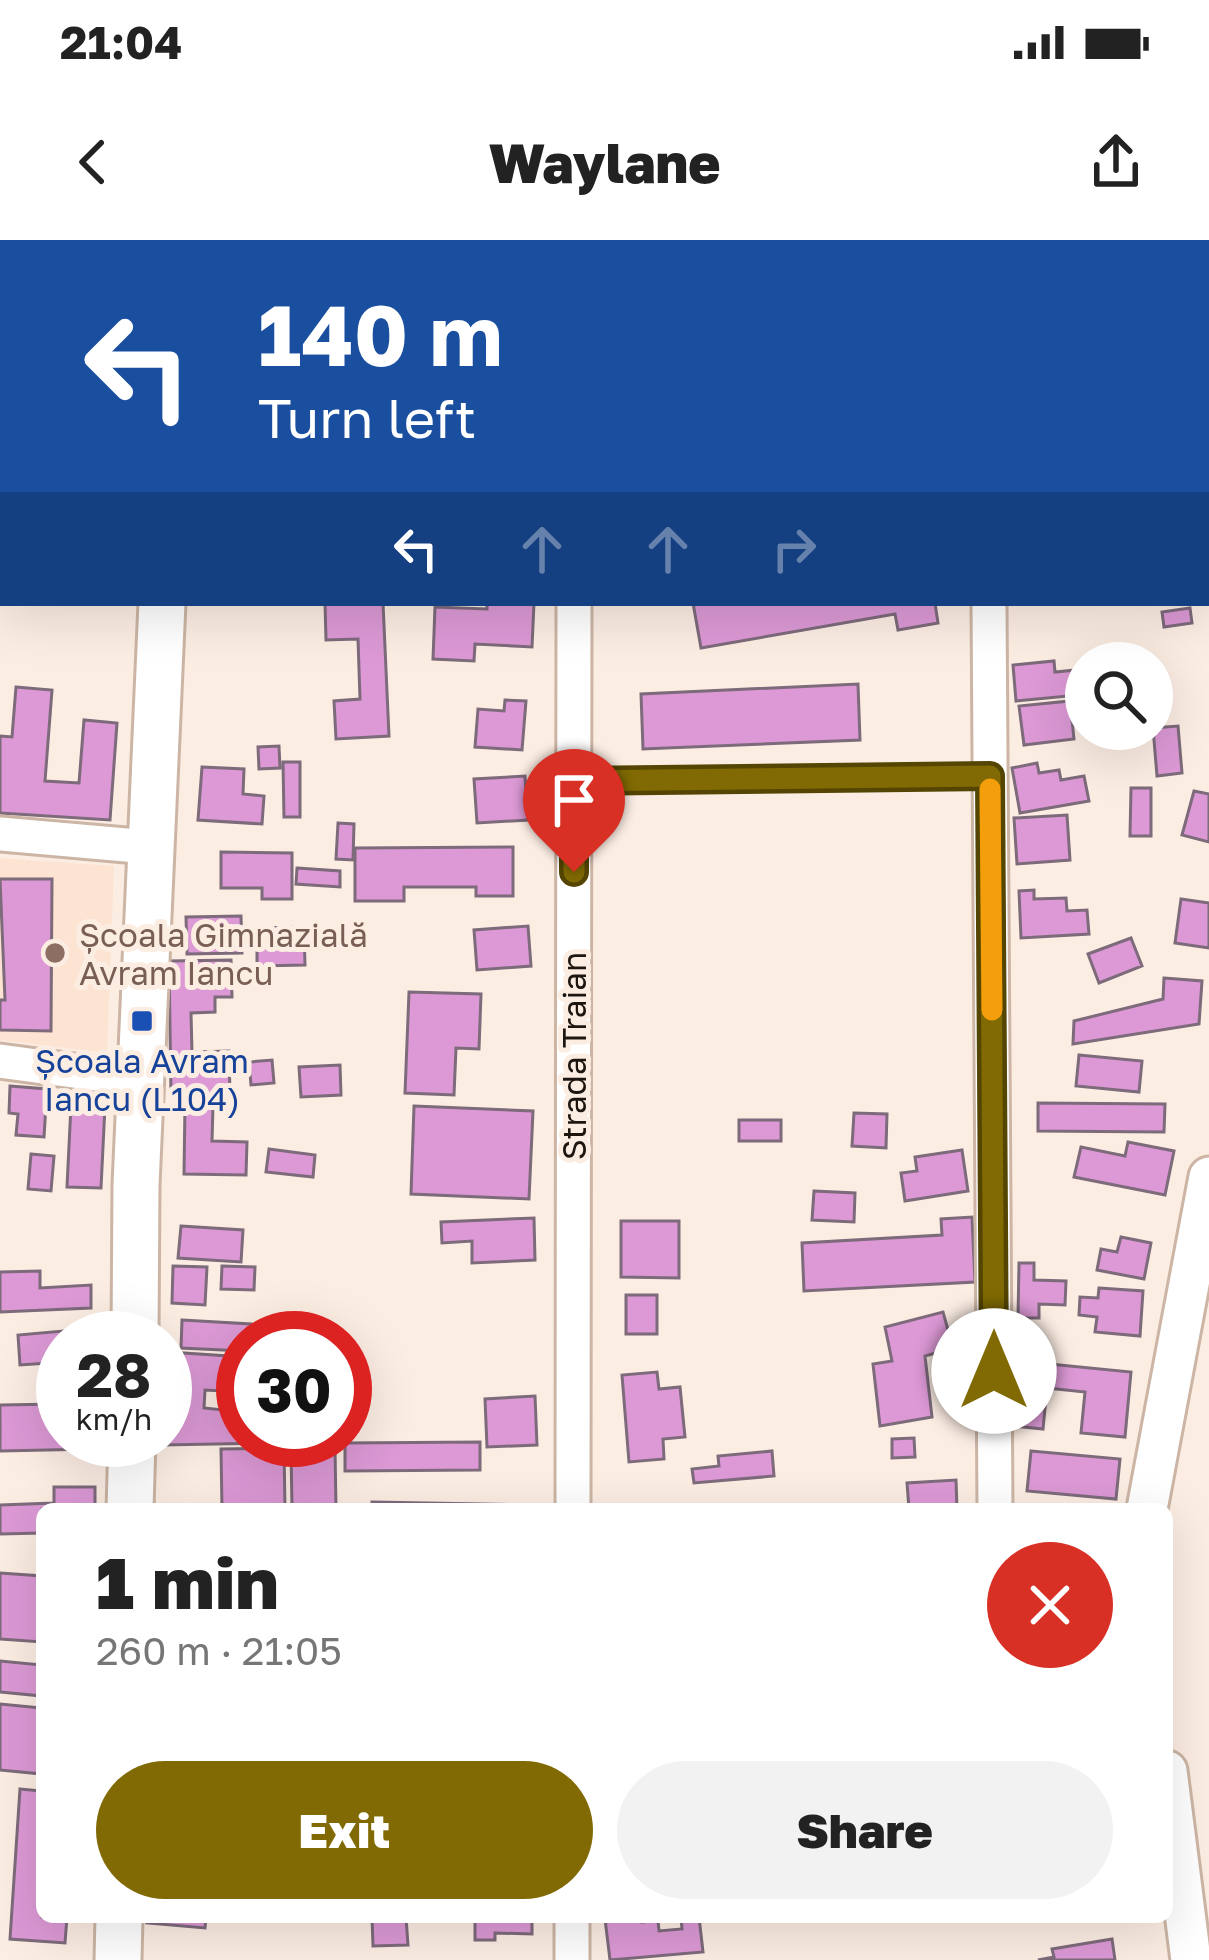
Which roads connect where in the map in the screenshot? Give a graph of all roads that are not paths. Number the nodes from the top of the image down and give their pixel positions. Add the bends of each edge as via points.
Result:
1 (162, 606) edge
2 (574, 606) edge
3 (989, 606) edge
4 (990, 776) junction
5 (574, 781) junction
6 (0, 834) edge
7 (149, 847) junction
8 (0, 1061) edge
9 (140, 1080) junction
10 (1209, 1177) edge
11 (136, 1311) edge
12 (131, 1467) edge
13 (130, 1503) edge
14 (573, 1503) edge
15 (995, 1503) edge
16 (1148, 1503) edge
17 (1173, 1818) edge
18 (119, 1923) edge
19 (572, 1923) edge
20 (118, 1960) edge
21 (572, 1960) edge
22 (1191, 1960) edge

1 - 7 main road
2 - 5 street, Strada Traian
3 - 4 street
4 - 5 lane
4 - 15 street
5 - 14 street, Strada Traian
6 - 7 street
7 - 9 main road
8 - 9 street
9 - 11 main road
10 - 16 street
12 - 13 main road
17 - 22 street
18 - 20 main road
19 - 21 street

